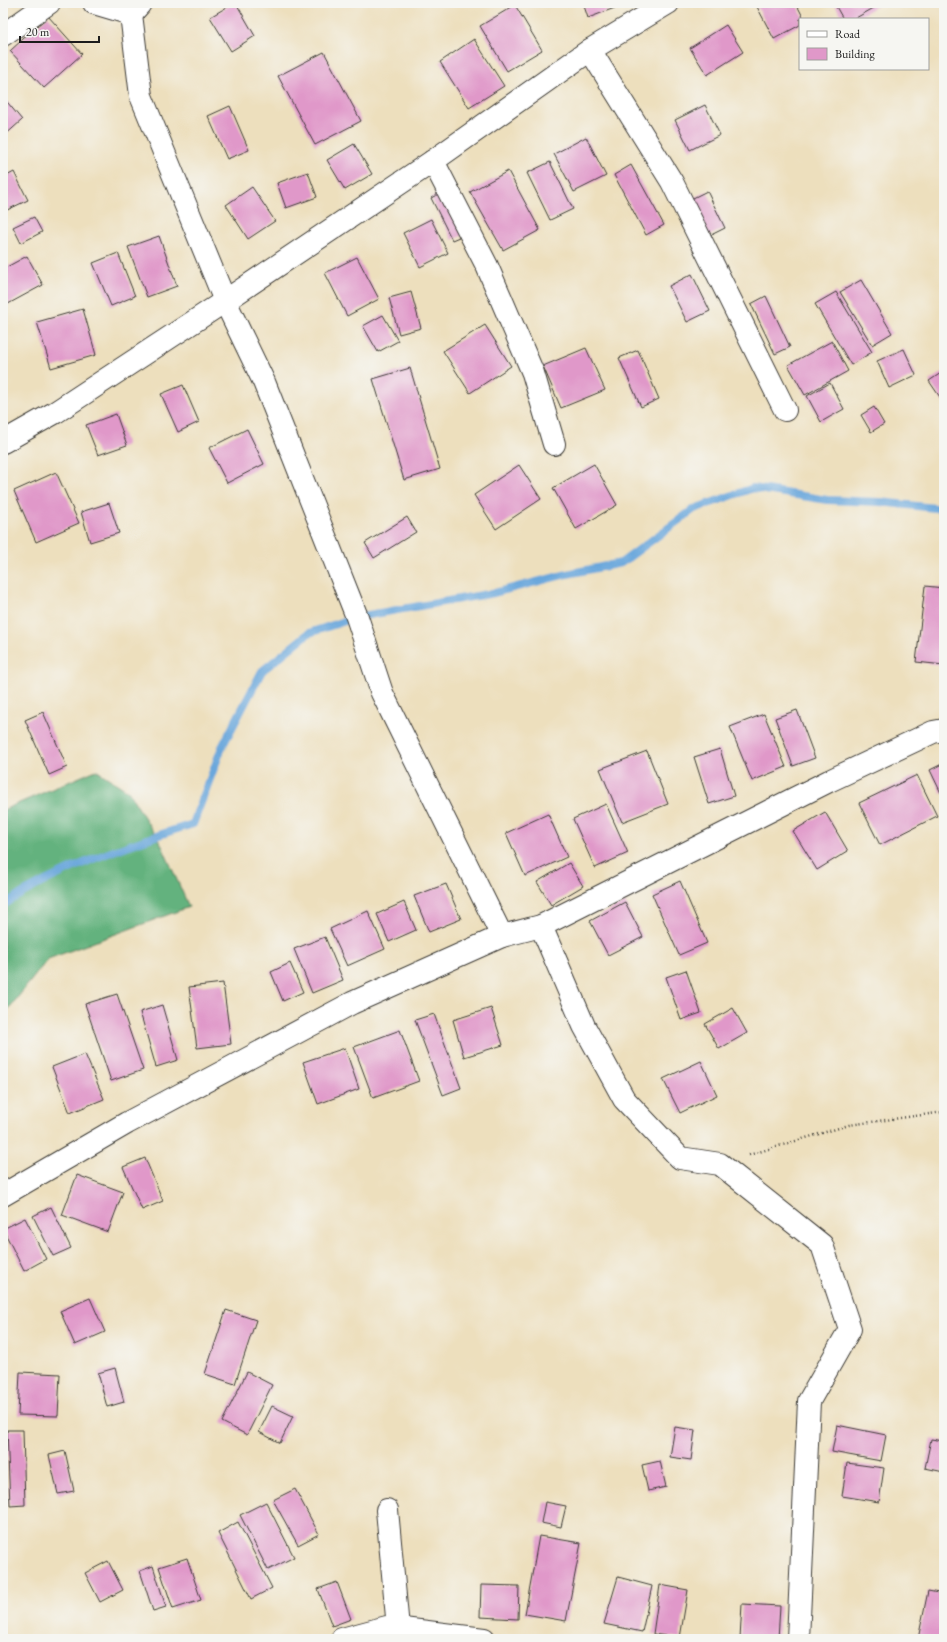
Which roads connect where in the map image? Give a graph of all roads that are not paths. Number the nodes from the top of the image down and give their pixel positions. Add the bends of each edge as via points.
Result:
1 (49, 3) edge
2 (94, 3) edge
3 (668, 3) edge
4 (136, 9) edge
5 (3, 35) edge
6 (590, 50) junction
7 (433, 161) junction
8 (225, 301) junction
9 (785, 410) dead end
10 (3, 442) edge
11 (554, 444) dead end
12 (944, 730) edge
13 (541, 926) junction
14 (502, 936) junction
15 (3, 1195) edge
16 (387, 1510) dead end
17 (398, 1628) junction
18 (342, 1639) edge
19 (484, 1639) edge
20 (798, 1639) edge

1 - 5 street
2 - 4 street
3 - 6 street
4 - 8 street via 141,96
6 - 7 street
6 - 9 street via 672,182
7 - 8 street
7 - 11 street via 493,280 533,373
8 - 10 street via 56,412
8 - 14 street via 264,382 357,617 382,693
12 - 13 street via 933,732 829,781
13 - 14 street
13 - 20 street via 584,1026 624,1099 680,1158 720,1164 822,1245 850,1329 808,1401
14 - 15 street via 352,1003 127,1123
16 - 17 street
17 - 18 street via 387,1627
17 - 19 street

